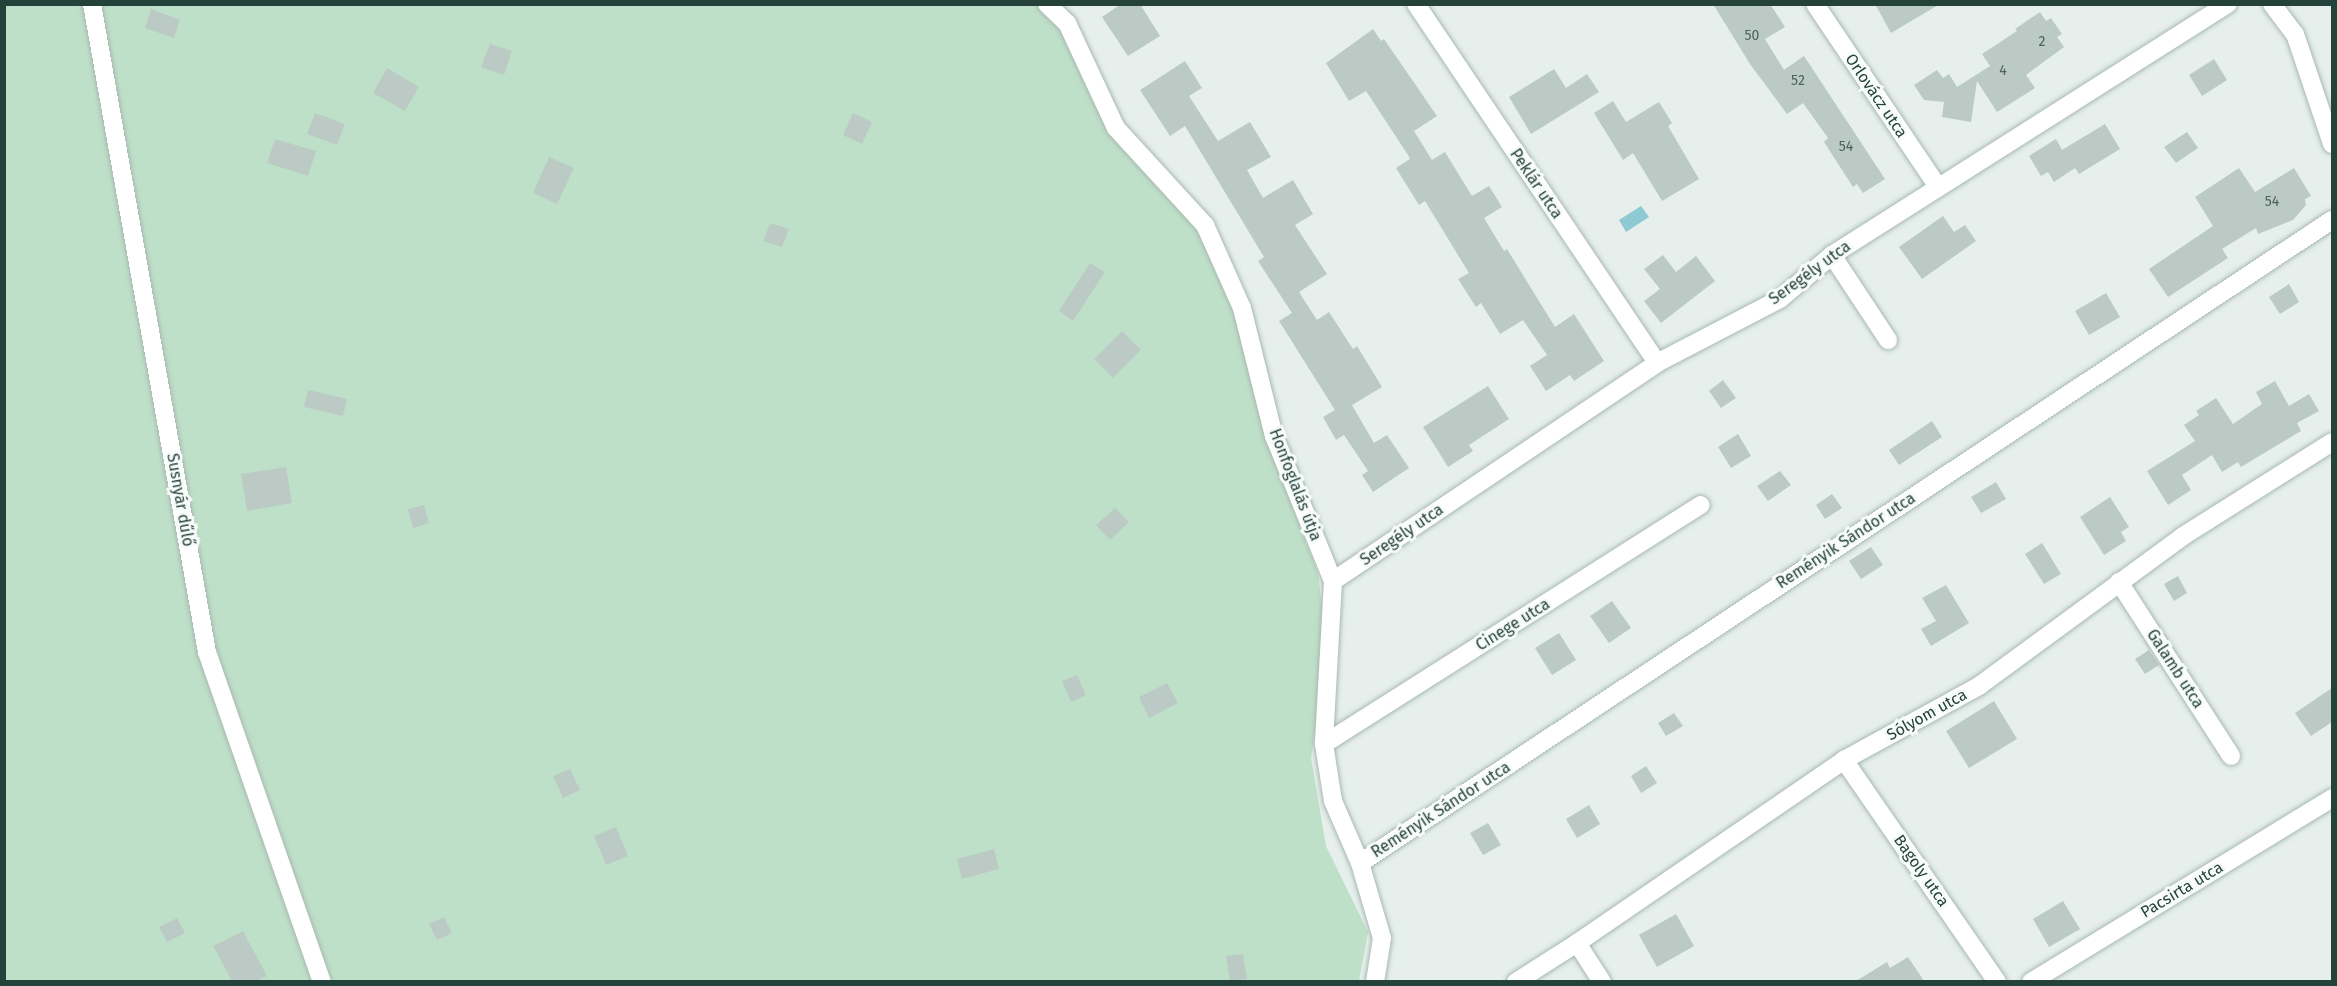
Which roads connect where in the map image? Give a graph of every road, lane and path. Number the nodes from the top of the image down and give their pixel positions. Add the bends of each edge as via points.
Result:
1 (92, 4) edge
2 (1047, 4) edge
3 (1416, 4) edge
4 (1815, 4) edge
5 (2228, 4) edge
6 (2274, 6) edge
7 (2332, 144) edge
8 (1938, 187) junction
9 (2332, 219) edge
10 (1832, 255) junction
11 (1888, 340) dead end
12 (1657, 363) junction
13 (2332, 442) edge
14 (1701, 505) dead end
15 (1333, 581) junction
16 (2119, 582) junction
17 (1324, 744) junction
18 (2231, 756) dead end
19 (1844, 760) junction
20 (2332, 798) edge
21 (1360, 863) junction
22 (1577, 943) junction
23 (322, 981) edge
24 (1375, 981) edge
25 (1516, 981) edge
26 (1602, 981) edge
27 (1997, 981) edge
28 (2031, 981) edge

1 - 23 street, Susnyár dűlő via 207,652
2 - 15 street, Honfoglalás útja via 1067,23 1116,128 1204,225 1242,308 1274,436
3 - 12 street, Peklár utca
4 - 8 street, Orlovácz utca
5 - 8 street, Seregély utca
6 - 7 street via 2295,34
8 - 10 street, Seregély utca
9 - 21 street, Reményik Sándor utca
10 - 11 street
10 - 12 street, Seregély utca via 1780,298
12 - 15 street, Seregély utca
13 - 16 street, Sólyom utca via 2183,536
14 - 17 street, Cinege utca
15 - 17 street, Honfoglalás útja
16 - 18 street, Galamb utca
16 - 19 street, Sólyom utca via 1979,686
17 - 21 street, Honfoglalás útja via 1333,801
19 - 22 street, Sólyom utca
19 - 27 street, Bagoly utca
20 - 28 street, Pacsirta utca
21 - 24 street, Honfoglalás útja via 1382,938
22 - 25 street, Sólyom utca
22 - 26 street

